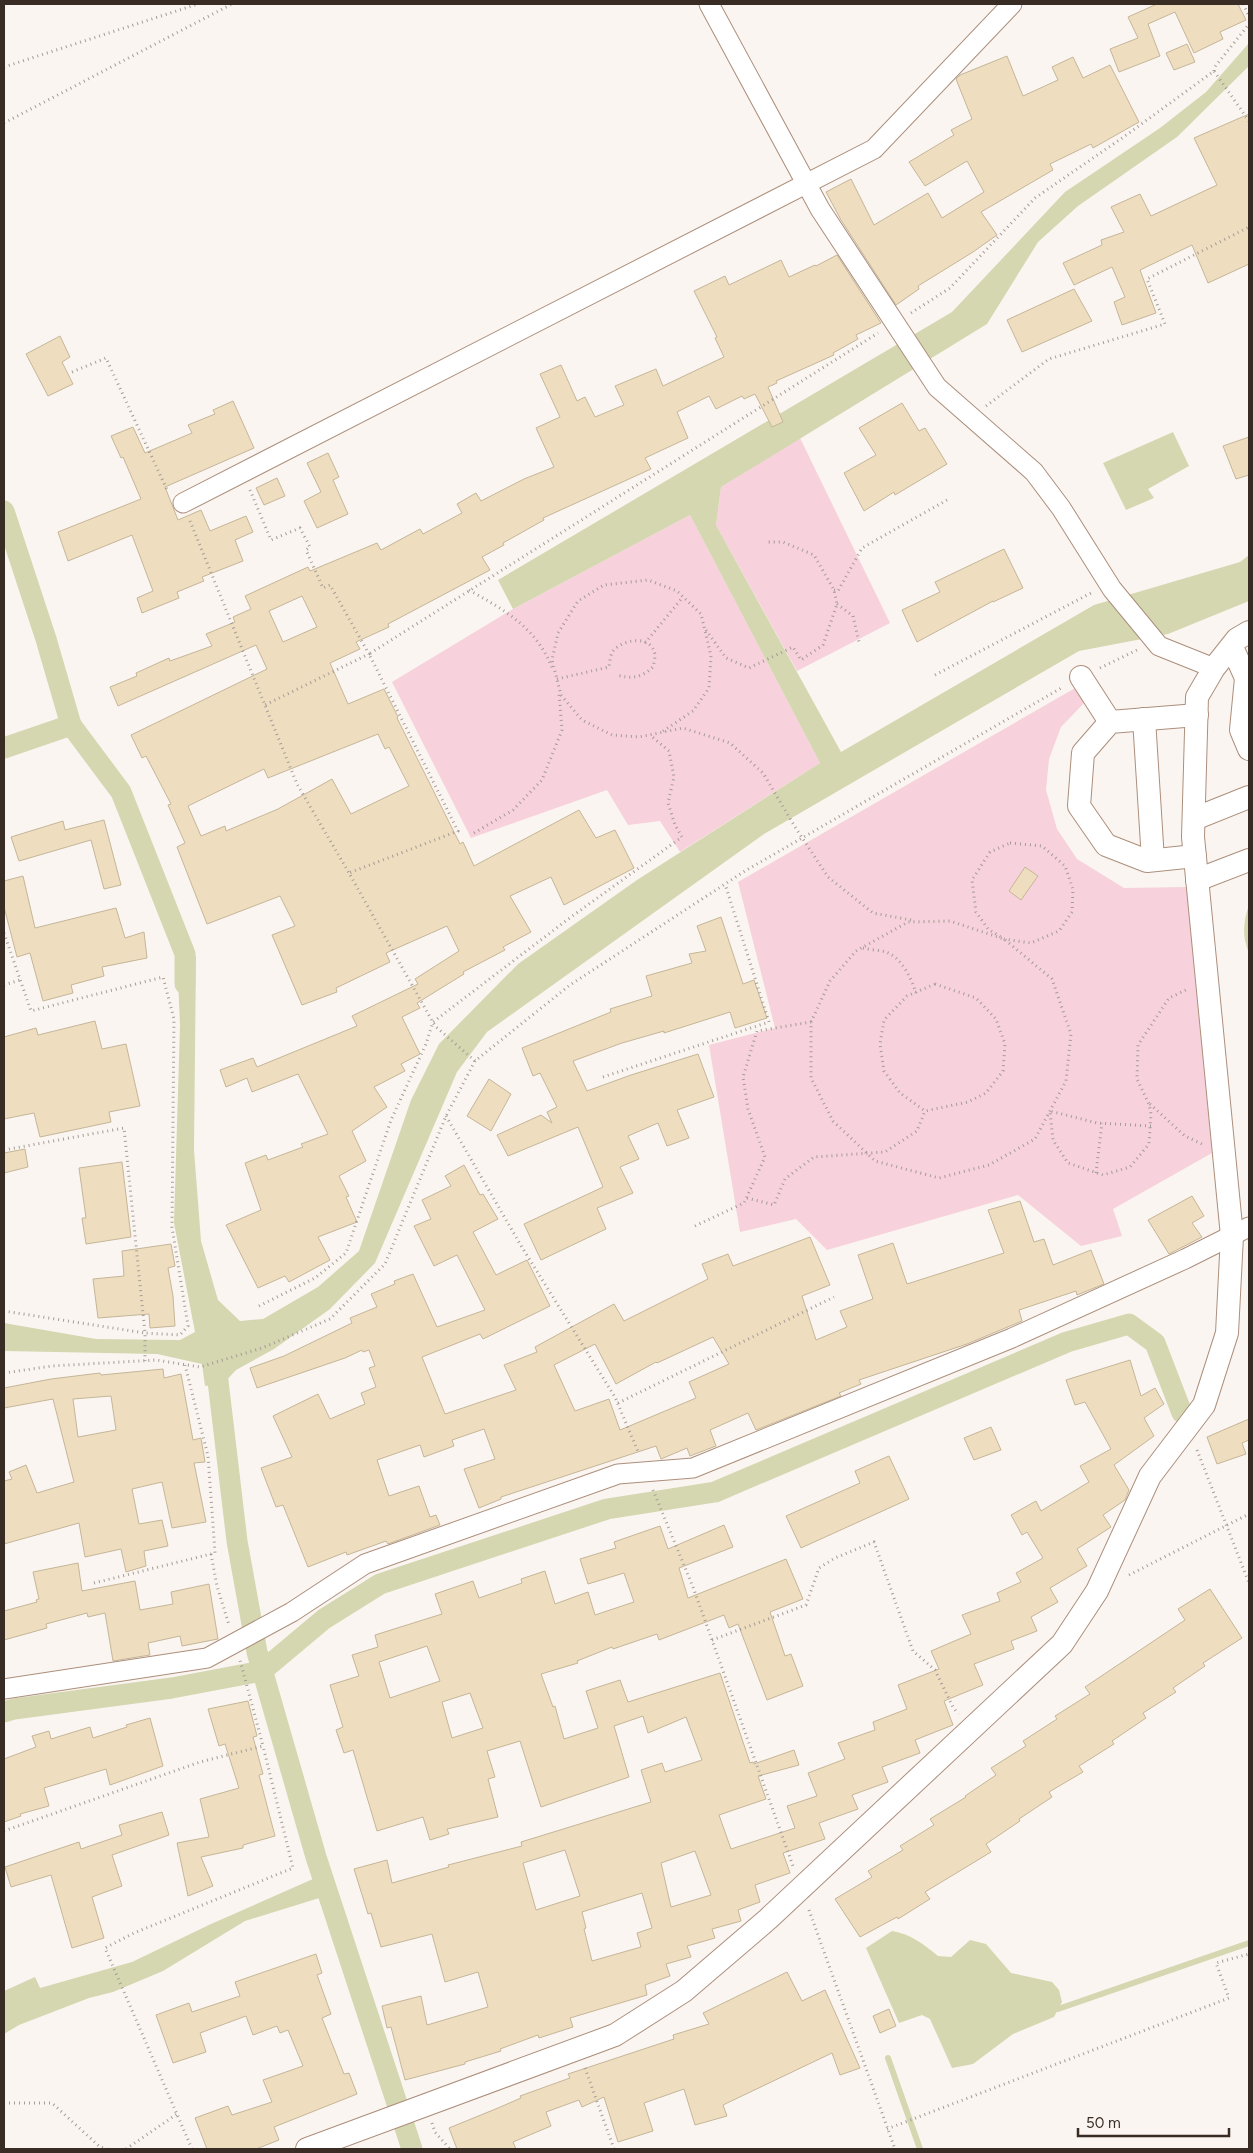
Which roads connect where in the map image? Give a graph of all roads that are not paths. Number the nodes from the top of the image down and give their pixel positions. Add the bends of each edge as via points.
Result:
1 (709, 4) edge
2 (1012, 4) edge
3 (806, 183) junction
4 (183, 503) road end
5 (1249, 632) edge
6 (1232, 646) junction
7 (1214, 668) junction
8 (1081, 677) road end
9 (1197, 715) junction
10 (1144, 719) junction
11 (1110, 722) junction
12 (1249, 749) edge
13 (1249, 797) edge
14 (1194, 819) junction
15 (1195, 856) junction
16 (1153, 860) junction
17 (1249, 860) edge
18 (1197, 880) junction
19 (1240, 1232) edge
20 (4, 1689) edge
21 (307, 2149) edge

1 - 3 street
2 - 3 street via 874,149
3 - 4 street
3 - 7 street via 937,387 1034,472 1110,586 1159,646
5 - 6 street
6 - 7 street
6 - 12 street via 1246,678 1241,730
7 - 9 street via 1198,697
8 - 11 street
9 - 10 street
9 - 14 street
10 - 11 street
10 - 16 street
11 - 16 street via 1083,753 1079,806 1106,845 1146,861
13 - 14 street
14 - 15 street
15 - 16 street
15 - 18 street
17 - 18 street
18 - 19 street via 1223,1145
19 - 20 street via 1012,1338 693,1468 618,1474 366,1564 292,1612 207,1658
19 - 21 street via 1227,1333 1204,1405 1150,1476 1097,1591 1062,1644 801,1888 684,1991 615,2035

